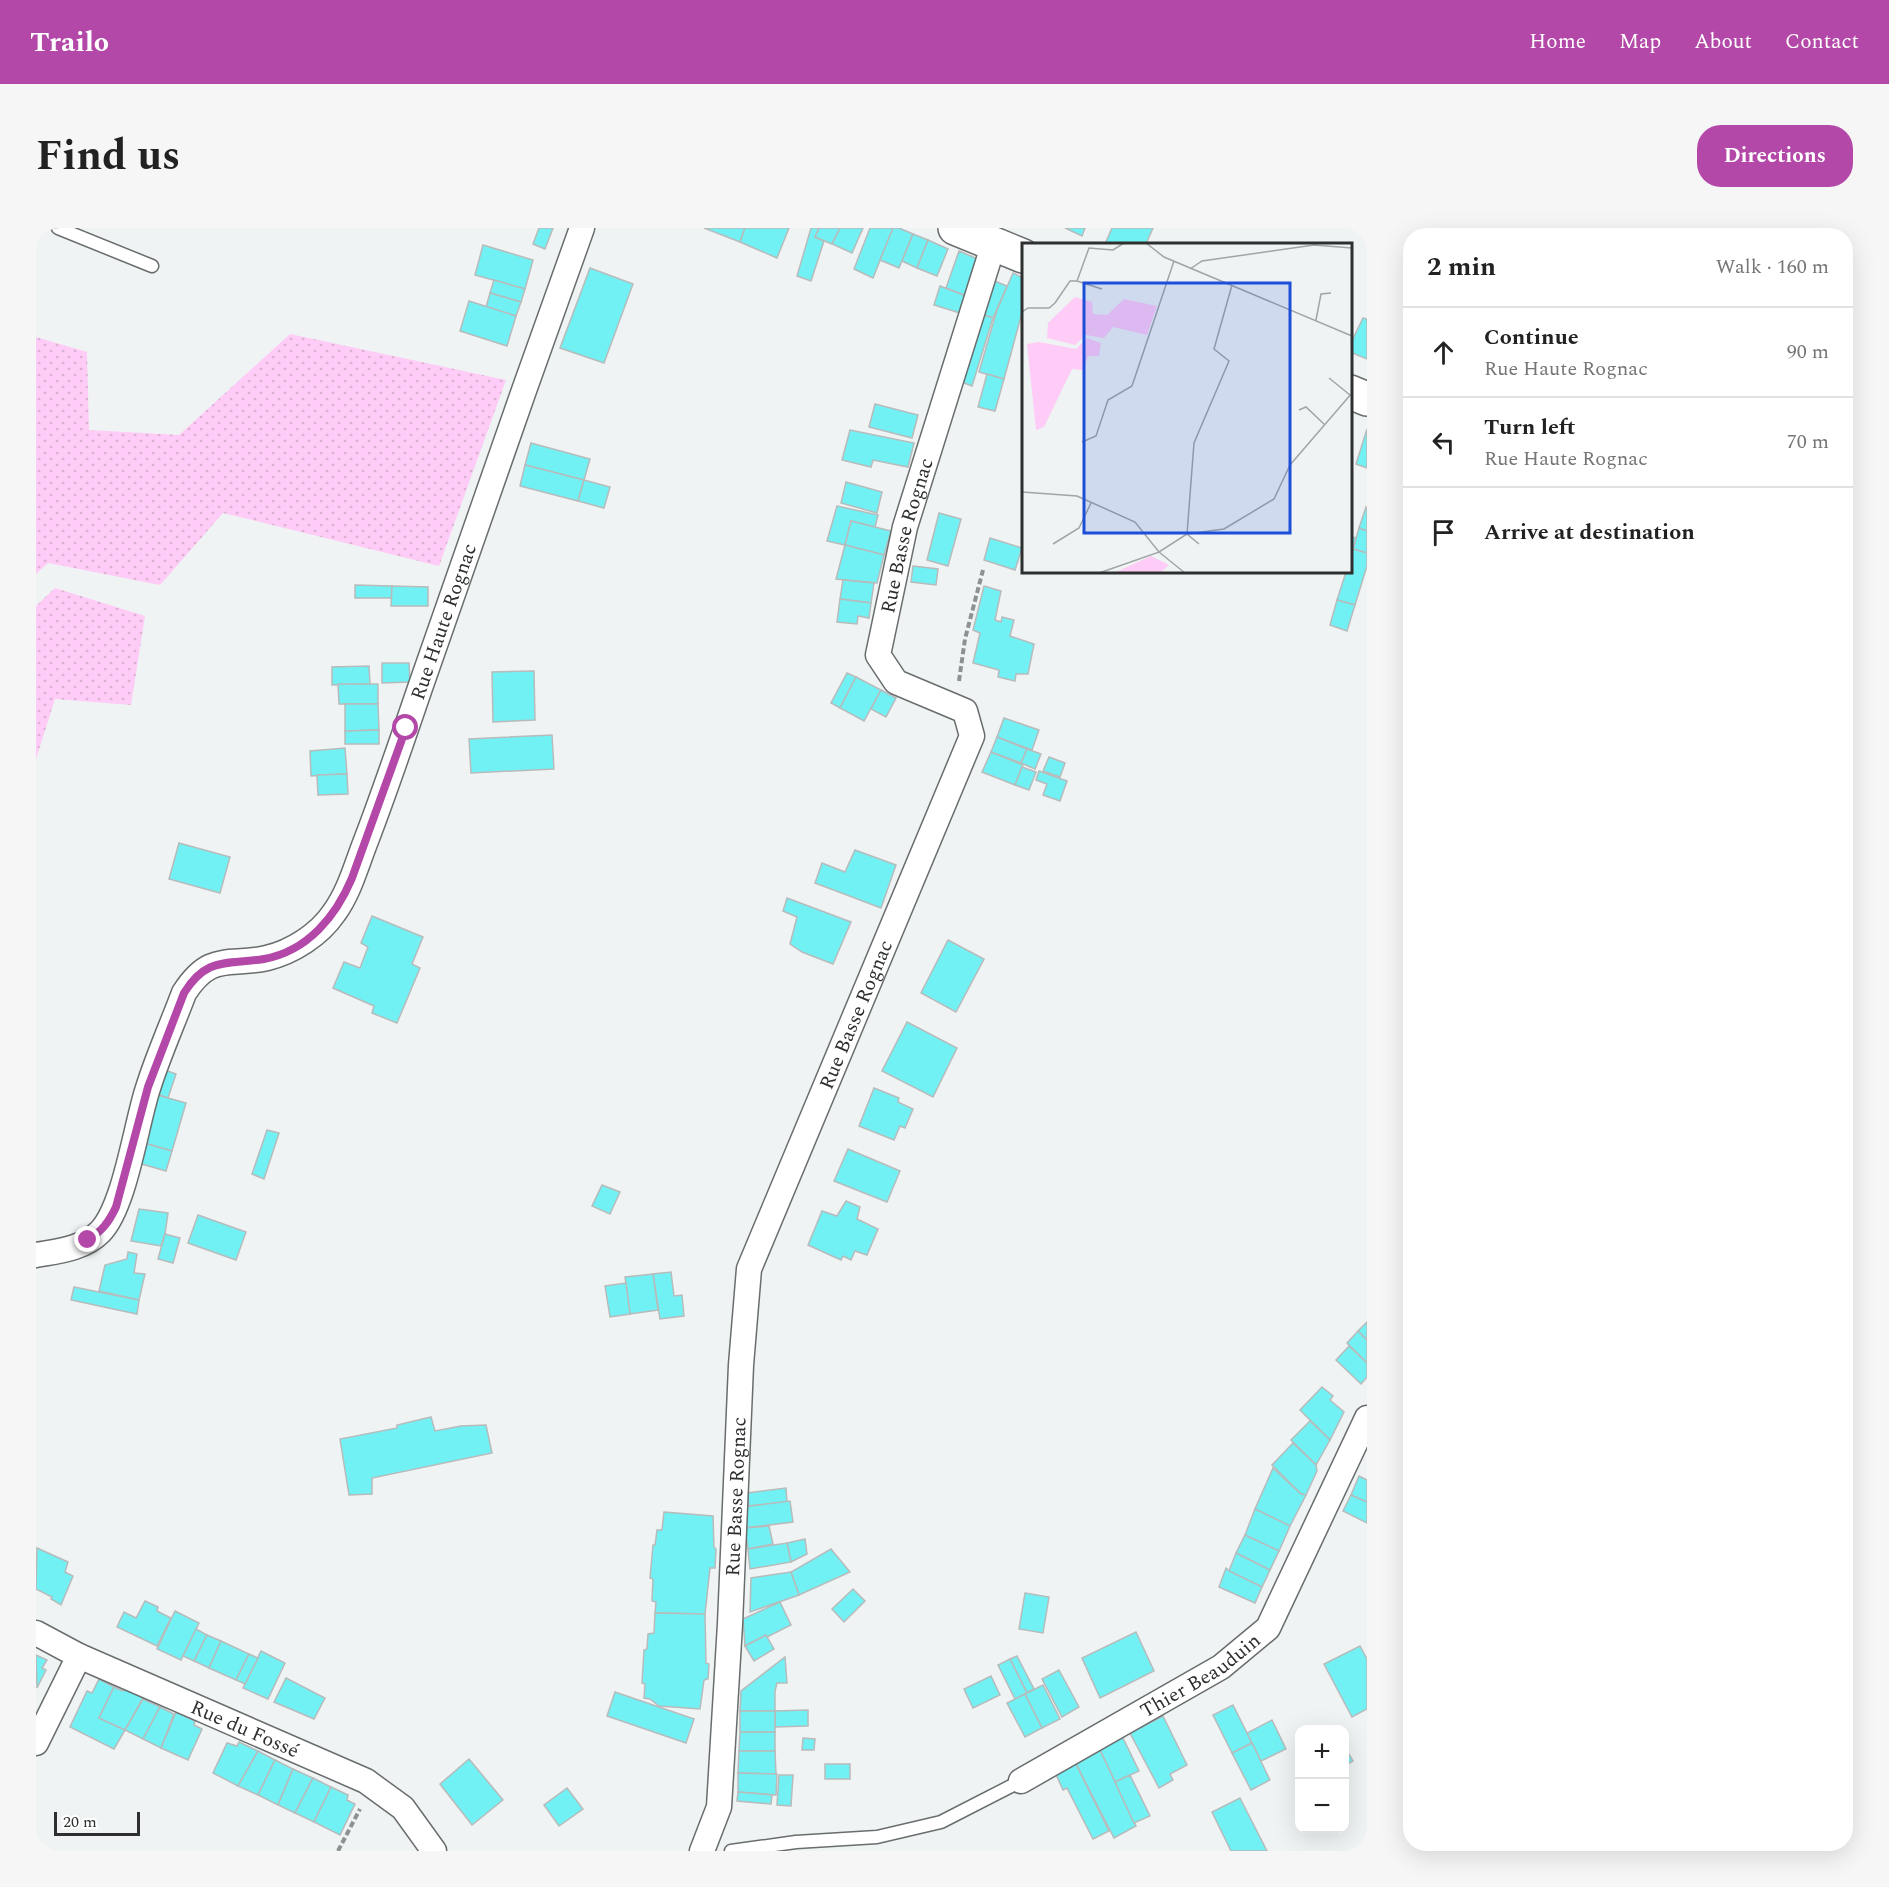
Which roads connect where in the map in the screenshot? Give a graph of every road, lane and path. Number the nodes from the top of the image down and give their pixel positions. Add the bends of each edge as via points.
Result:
1 (58, 228) edge
2 (582, 228) edge
3 (955, 228) edge
4 (994, 243) junction
5 (1022, 256) edge
6 (152, 266) dead end
7 (1352, 393) edge
8 (1367, 399) edge
9 (983, 570) dead end
10 (953, 705) junction
11 (36, 1255) edge
12 (1367, 1418) edge
13 (36, 1633) edge
14 (79, 1656) junction
15 (36, 1743) edge
16 (1021, 1781) joint
17 (372, 1786) junction
18 (338, 1851) edge
19 (434, 1851) edge
20 (702, 1851) edge
21 (731, 1851) edge

1 - 6 lane
2 - 11 street, Rue Haute Rognac via 393,768 344,896 327,923 291,948 265,958 219,963 189,985 148,1087 110,1220 100,1232 76,1247
3 - 4 street
4 - 5 street
4 - 10 street, Rue Basse Rognac via 905,527 878,655 896,682
7 - 8 street
9 - 10 path
10 - 20 street, Rue Basse Rognac via 965,711 972,736 749,1269 719,1807
12 - 16 street, Thier Beauduin via 1268,1628 1221,1666
13 - 14 street, Rue du Fossé
14 - 15 street
14 - 17 street, Rue du Fossé
16 - 21 lane via 941,1822 877,1837
17 - 18 path
17 - 19 street, Rue du Fossé via 403,1808

